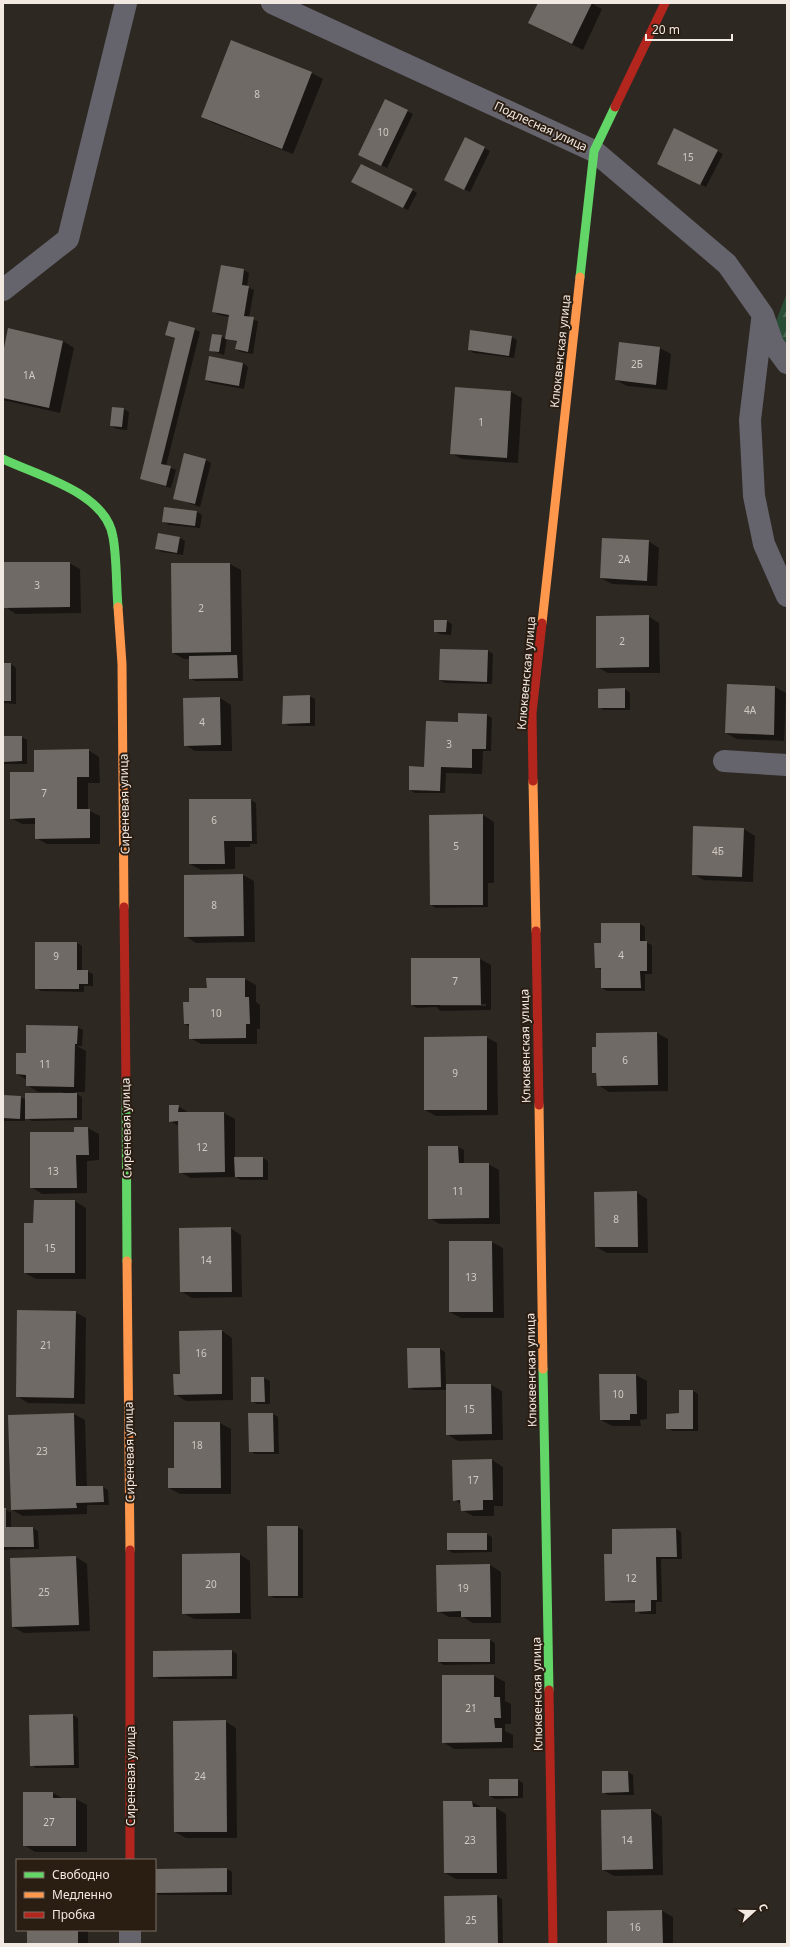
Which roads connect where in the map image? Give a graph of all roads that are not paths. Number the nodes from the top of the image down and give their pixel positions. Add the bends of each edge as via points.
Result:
1 (126, 3) edge
2 (272, 3) edge
3 (665, 3) edge
4 (594, 151) junction
5 (3, 290) edge
6 (763, 315) junction
7 (787, 363) edge
8 (3, 459) edge
9 (787, 596) edge
10 (724, 761) dead end
11 (787, 765) edge
12 (130, 1859) edge
13 (130, 1931) edge
14 (130, 1944) edge
15 (553, 1944) edge

1 - 5 street via 68,239
2 - 4 street, Подлесная улица
3 - 4 street, Клюквенская улица
4 - 6 street, Подлесная улица via 727,264
4 - 15 street, Клюквенская улица via 532,713
6 - 7 street, Подлесная улица via 773,344
6 - 9 street via 750,420 754,496 764,544
8 - 12 street, Сиреневая улица via 75,492 98,507 109,522 114,536 122,672 130,1552
10 - 11 street
13 - 14 street

